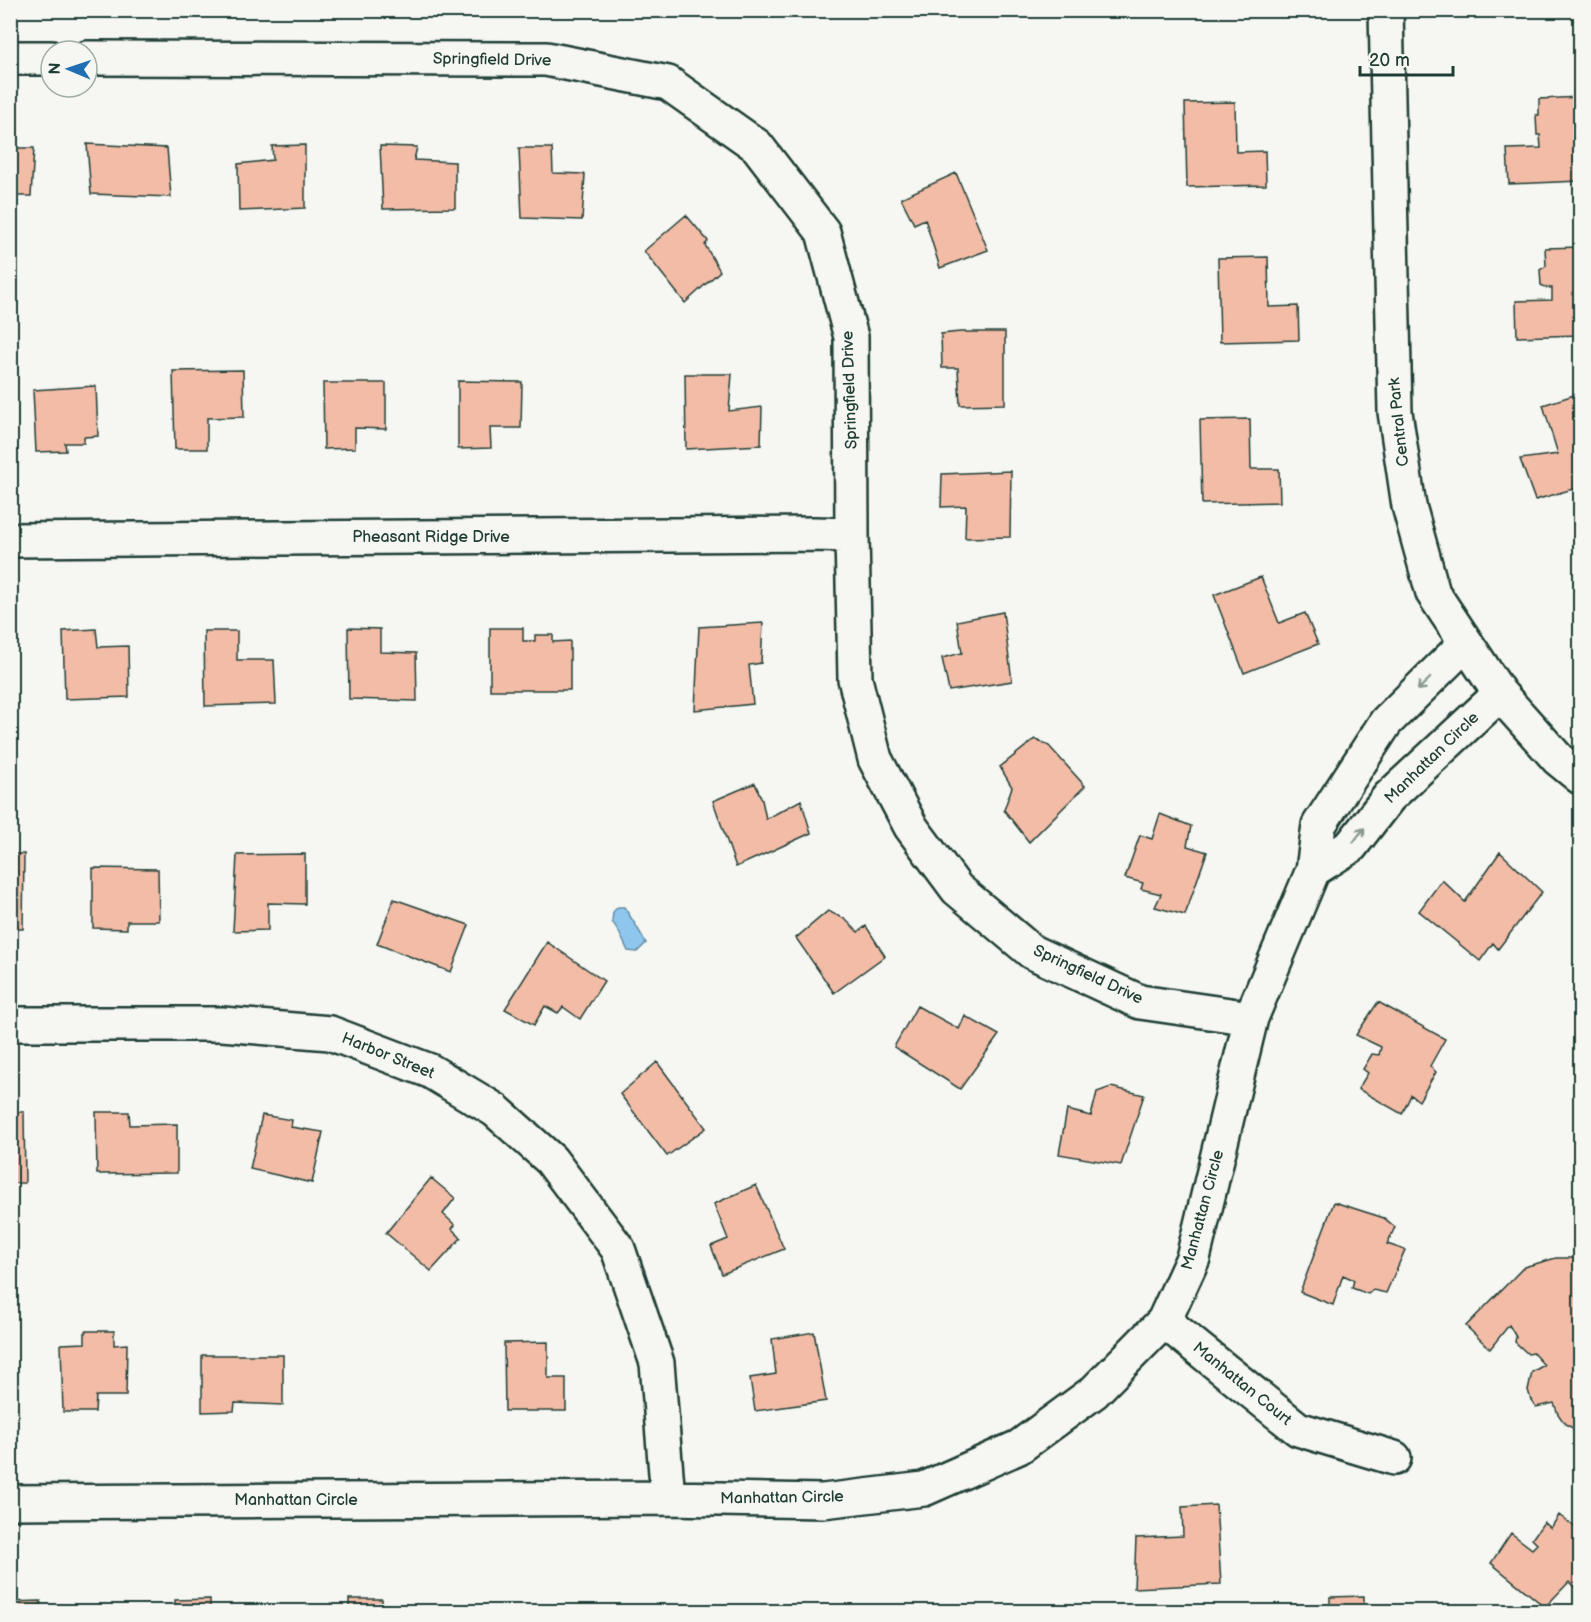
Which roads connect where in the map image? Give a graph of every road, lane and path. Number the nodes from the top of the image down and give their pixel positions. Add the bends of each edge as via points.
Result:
1 (1386, 10) edge
2 (10, 58) edge
3 (39, 58) edge
4 (99, 58) edge
5 (852, 535) junction
6 (10, 540) edge
7 (1466, 643) junction
8 (1500, 694) junction
9 (1581, 777) edge
10 (1313, 870) junction
11 (1251, 1018) junction
12 (10, 1024) edge
13 (1164, 1321) junction
14 (1394, 1458) dead end
15 (668, 1498) junction
16 (10, 1502) edge

1 - 7 street, Central Park via 1395,412 1409,506 1433,593
2 - 3 street
4 - 5 street, Springfield Drive via 546,59 668,83 757,146 824,232 851,337
5 - 6 street, Pheasant Ridge Drive
5 - 11 street, Springfield Drive via 855,679 875,759 911,827 957,889 1032,952 1140,1002
7 - 8 street, Central Park
7 -> 10 street, Manhattan Circle via 1386,722 1353,770 1319,825
8 - 9 street, Central Park via 1558,759
10 -> 8 street, Manhattan Circle via 1350,846 1389,797
10 - 11 street, Manhattan Circle
11 - 13 street, Manhattan Circle via 1193,1258
12 - 15 street, Harbor Street via 222,1024 330,1033 430,1071 495,1110 551,1160 618,1249 657,1363
13 - 14 street, Manhattan Court via 1298,1429
13 - 15 street, Manhattan Circle via 1094,1392 1019,1447 924,1489 823,1501
15 - 16 street, Manhattan Circle

